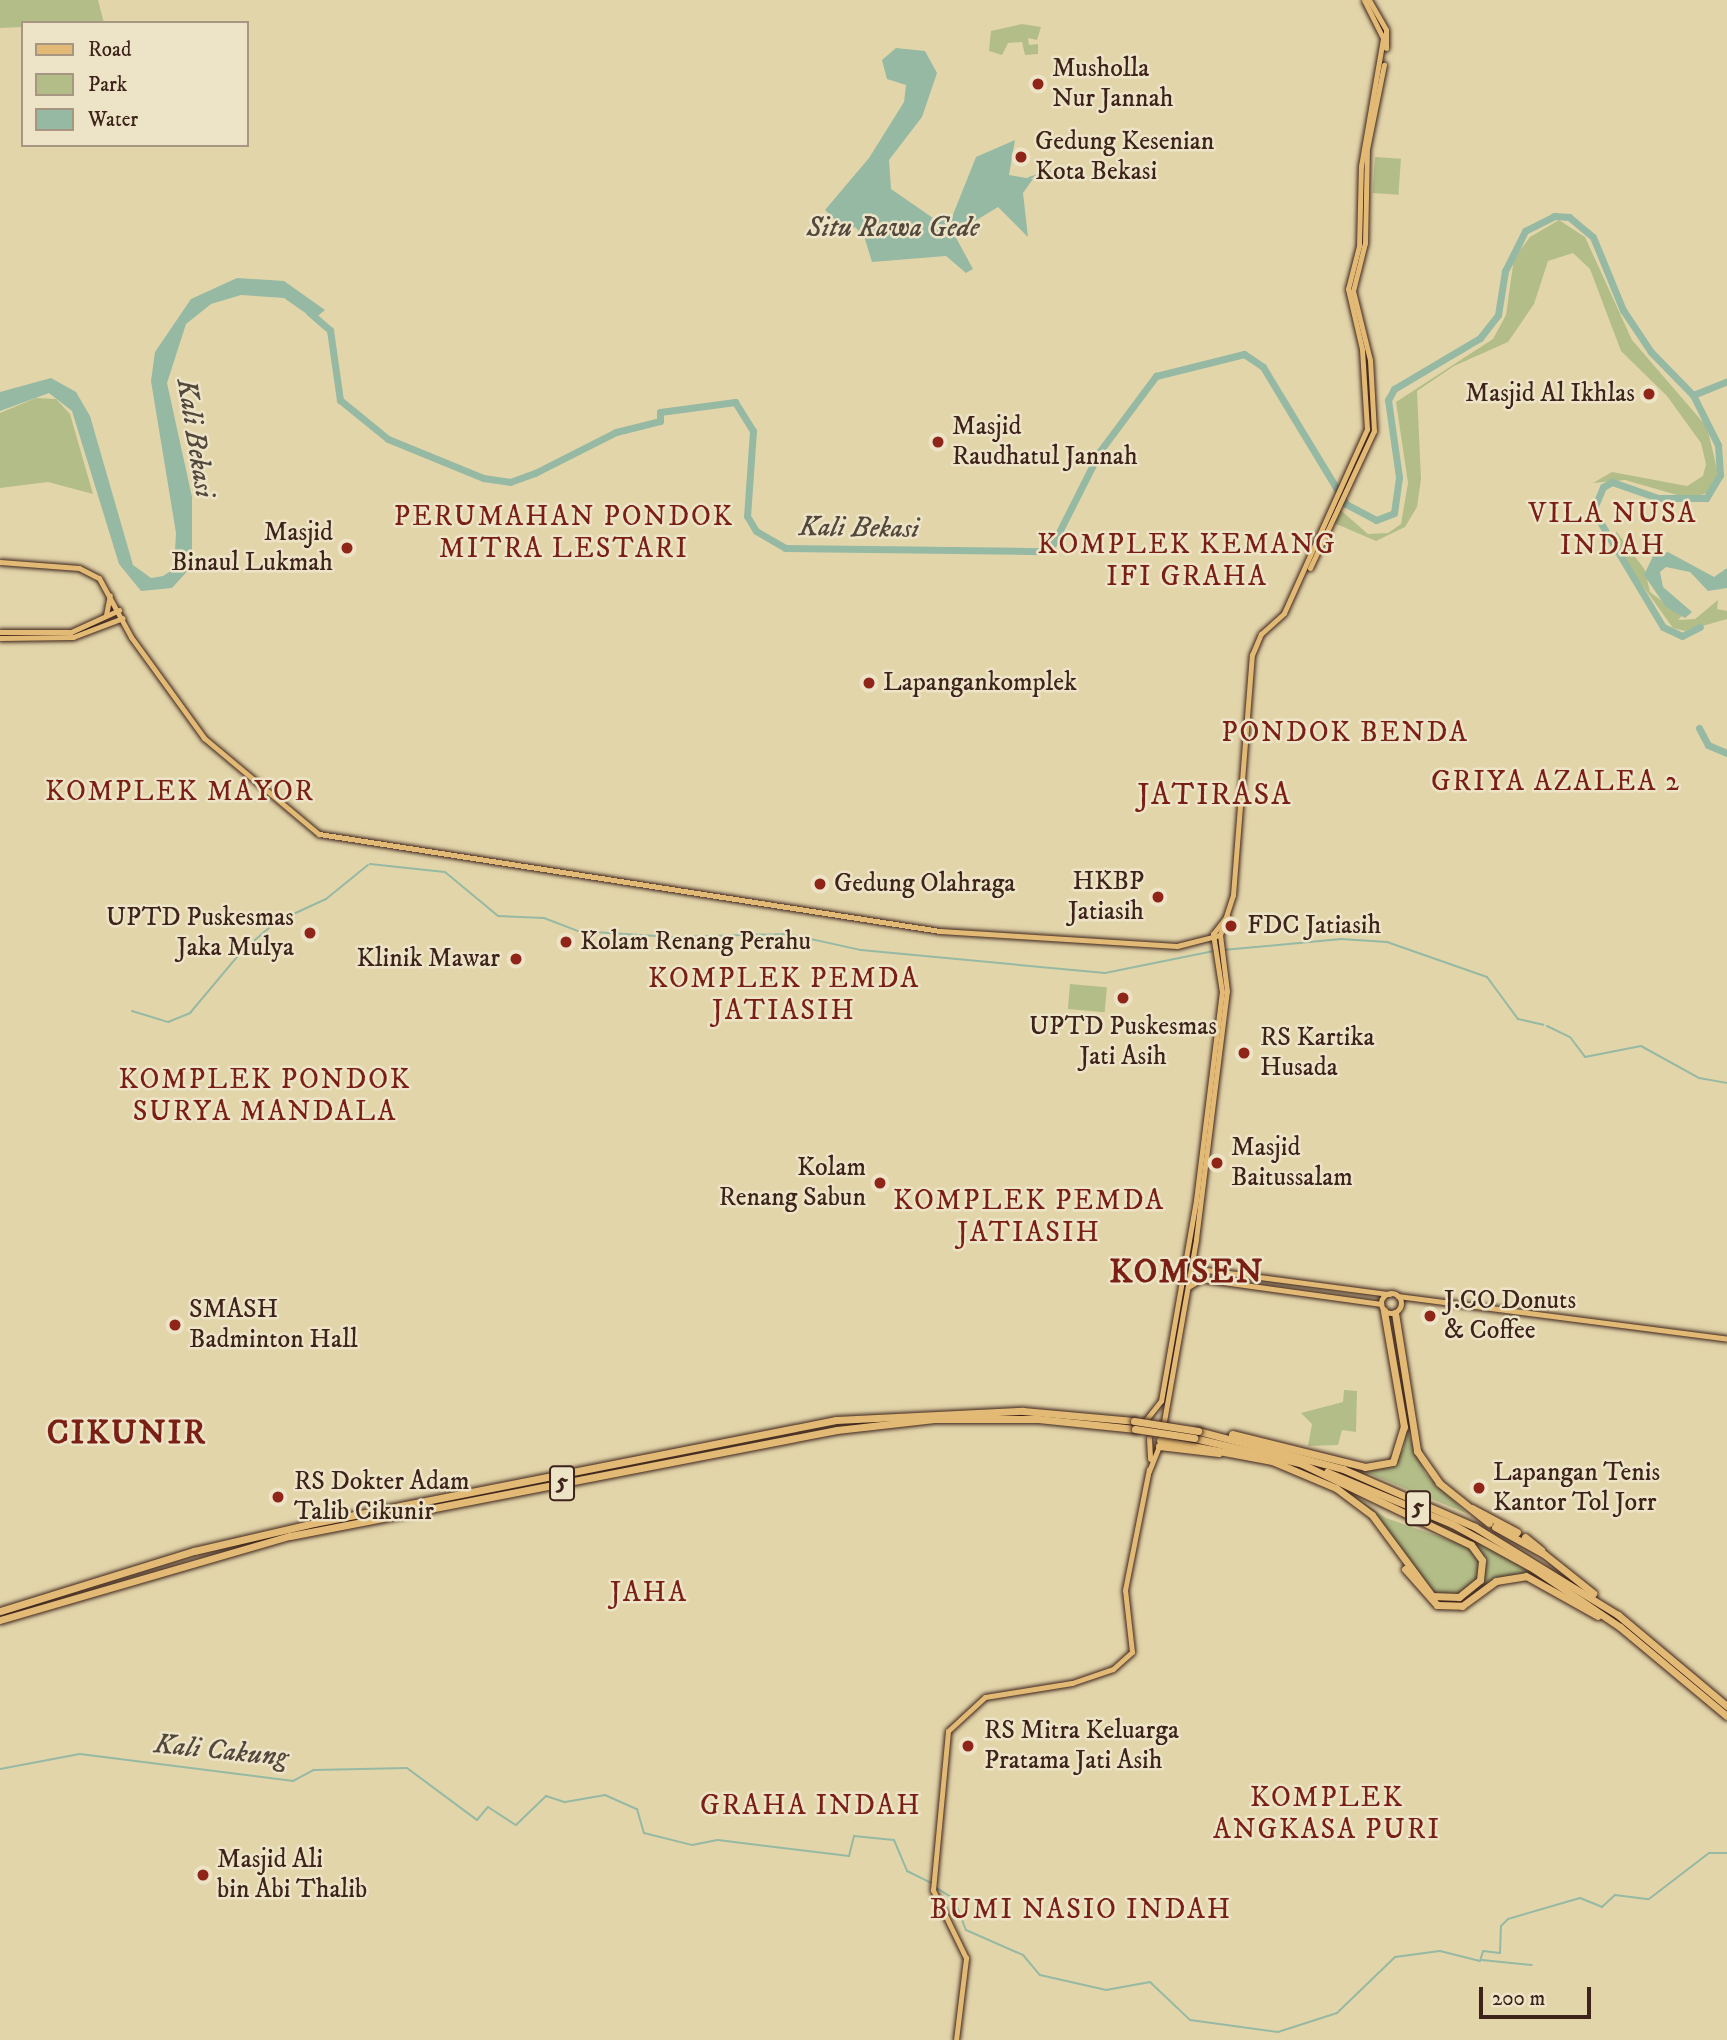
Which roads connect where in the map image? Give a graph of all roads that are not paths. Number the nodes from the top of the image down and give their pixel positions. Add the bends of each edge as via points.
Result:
1 (1366, 0) edge
2 (1363, 171) junction
3 (1371, 381) junction
4 (1364, 382) junction
5 (1342, 487) junction
6 (1325, 523) junction
7 (0, 562) edge
8 (109, 592) junction
9 (120, 610) junction
10 (123, 618) junction
11 (107, 620) junction
12 (129, 631) junction
13 (0, 632) edge
14 (57, 636) junction
15 (0, 638) edge
16 (1227, 916) junction
17 (1213, 934) junction
18 (1220, 935) junction
19 (1220, 951) junction
20 (1195, 1247) junction
21 (1184, 1267) junction
22 (1192, 1268) junction
23 (1208, 1269) junction
24 (1229, 1272) junction
25 (1182, 1279) junction
26 (1189, 1280) junction
27 (1230, 1283) junction
28 (1189, 1289) junction
29 (1389, 1294) junction
30 (1398, 1296) junction
31 (1405, 1300) junction
32 (1382, 1308) junction
33 (1397, 1310) junction
34 (1727, 1339) edge
35 (1134, 1425) junction
36 (1210, 1434) junction
37 (1196, 1435) junction
38 (1149, 1438) junction
39 (1160, 1443) junction
40 (1300, 1464) junction
41 (1149, 1471) junction
42 (1468, 1507) junction
43 (1517, 1532) dead end
44 (1525, 1537) dead end
45 (1544, 1553) junction
46 (0, 1611) edge
47 (1618, 1615) junction
48 (0, 1620) edge
49 (1620, 1627) junction
50 (1727, 1706) edge
51 (1727, 1716) edge
52 (956, 2039) edge

1 - 2 main road via 1382,33 1383,49
2 - 3 main road via 1365,243 1353,291
2 - 4 main road via 1359,246 1348,289
3 - 4 main road
3 - 5 main road via 1374,431
4 - 5 main road via 1366,435
5 - 6 main road
5 - 6 main road via 1329,505
6 - 16 main road via 1284,613 1261,634 1252,655
7 - 8 main road via 79,568
8 - 9 main road
8 - 11 main road
9 - 10 main road
9 - 11 main road
10 - 11 main road
10 - 12 main road
11 - 12 main road
11 - 14 main road
12 - 17 main road via 208,742 312,831 993,936 1177,946
13 - 14 main road
14 - 15 main road
16 - 17 main road
16 - 18 main road
17 - 18 main road
17 - 19 main road
18 - 19 main road
19 - 20 main road via 1227,991
19 - 21 main road via 1222,992
20 - 22 main road
20 - 23 main road via 1197,1262
21 - 22 main road
21 - 25 main road
22 - 23 main road
22 - 26 main road
23 - 24 main road
24 - 27 main road
24 - 29 main road
25 - 26 main road
25 - 38 main road via 1161,1401 1142,1423
26 - 28 main road
27 - 28 main road via 1200,1279
27 - 32 main road
28 - 39 main road
29 - 30 main road
29 - 32 main road
30 - 31 main road
30 - 33 main road
31 - 33 main road
31 - 34 main road
32 - 33 main road
32 - 36 highway via 1404,1436 1390,1464 1365,1467 1254,1437
33 - 42 highway via 1414,1444 1430,1474
35 - 37 highway, 5, bridge
35 - 46 highway, 5 via 1023,1411 836,1420 314,1523 194,1551
35 - 48 highway, 5 via 934,1419 812,1435 290,1536
36 - 37 highway, 5
36 - 47 highway, 5 via 1297,1454 1394,1488 1520,1553
37 - 40 highway, 5
38 - 39 main road
38 - 41 main road
39 - 40 highway via 1272,1461 1336,1488 1372,1516 1433,1596 1459,1597 1480,1580 1482,1560 1471,1545
39 - 41 main road
39 - 49 highway via 1257,1460 1333,1490 1374,1525 1419,1592 1437,1605 1462,1606 1496,1581 1526,1577
40 - 49 highway, 5 via 1452,1524
41 - 52 main road via 1125,1590 1132,1652 1113,1668 1072,1683 985,1697 950,1726 933,1883 966,1958
42 - 43 highway
42 - 45 highway
44 - 45 highway
45 - 47 highway
47 - 50 highway, 5
49 - 51 highway, 5

